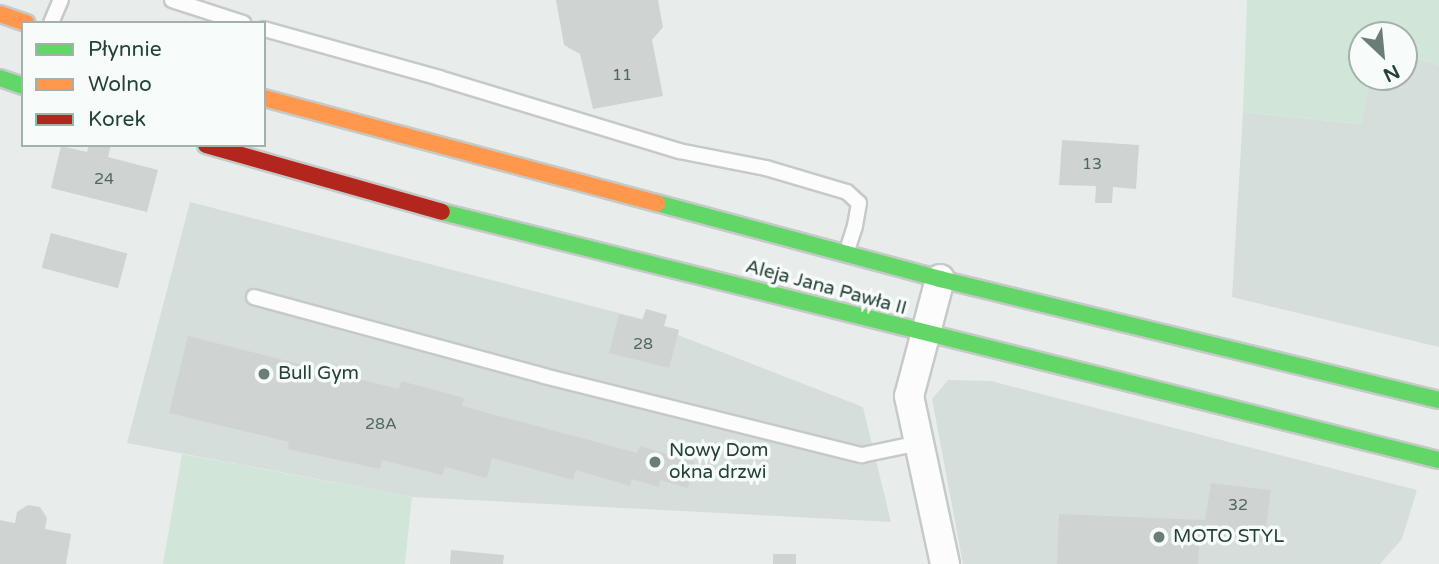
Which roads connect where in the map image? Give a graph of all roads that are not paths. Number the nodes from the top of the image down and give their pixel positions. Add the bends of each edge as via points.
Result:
1 (61, 0) edge
2 (172, 0) edge
3 (0, 14) edge
4 (21, 21) edge
5 (52, 21) edge
6 (237, 21) edge
7 (266, 30) edge
8 (0, 78) edge
9 (21, 85) edge
10 (266, 99) edge
11 (213, 147) edge
12 (845, 254) junction
13 (940, 279) junction
14 (254, 297) dead end
15 (926, 335) junction
16 (1439, 400) edge
17 (919, 443) junction
18 (1439, 460) edge
19 (944, 564) edge

1 - 5 lane
2 - 6 lane
3 - 4 main road
7 - 12 lane via 679,151 766,168 847,192 859,203
8 - 9 main road
10 - 12 main road, Aleja Jana Pawła II
11 - 15 main road, Aleja Jana Pawła II via 394,200
12 - 13 main road, Aleja Jana Pawła II
13 - 15 street
13 - 16 main road, Aleja Jana Pawła II
14 - 17 lane via 544,376 863,455
15 - 17 street via 909,396
15 - 18 main road, Aleja Jana Pawła II
17 - 19 street

